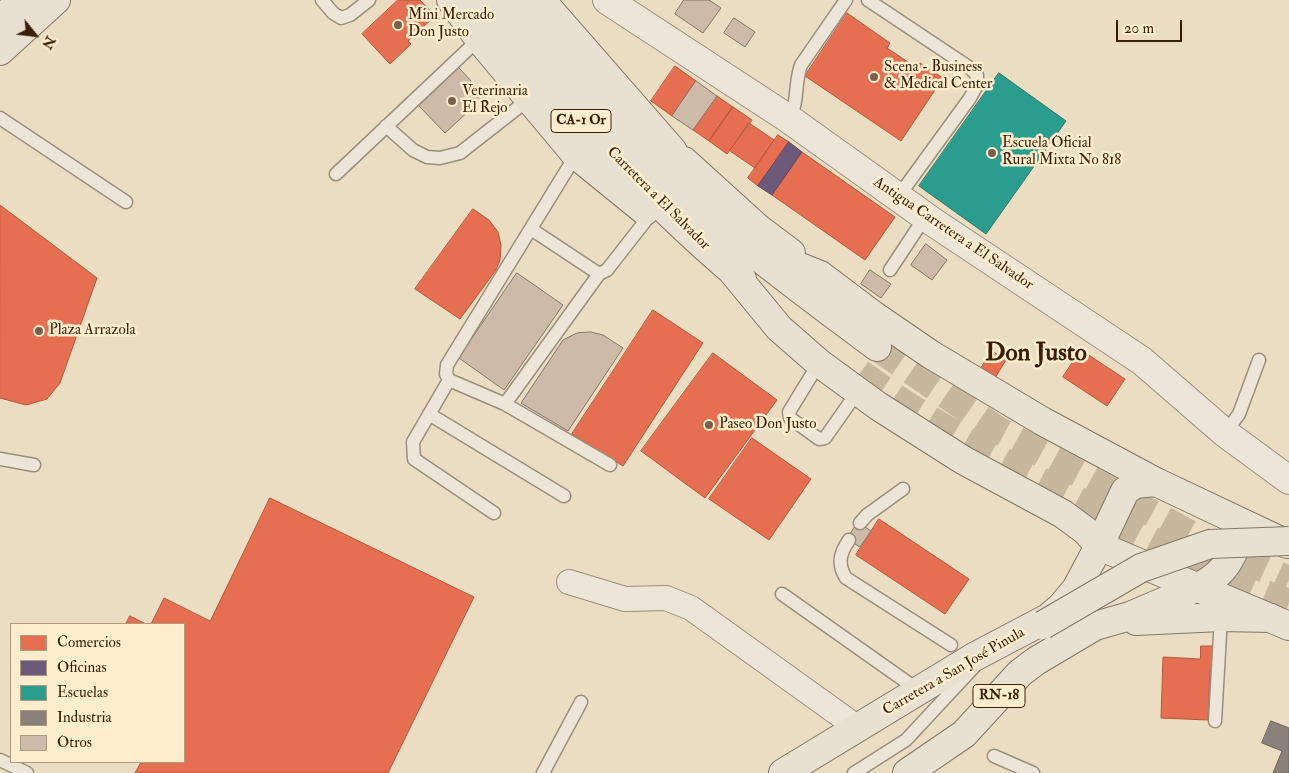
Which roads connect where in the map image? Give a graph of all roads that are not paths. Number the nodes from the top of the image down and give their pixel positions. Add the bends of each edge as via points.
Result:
1 (22, 0) edge
2 (56, 0) edge
3 (322, 0) edge
4 (369, 0) edge
5 (450, 0) edge
6 (480, 0) edge
7 (510, 0) edge
8 (607, 0) edge
9 (846, 0) edge
10 (868, 0) edge
11 (544, 3) edge
12 (0, 20) edge
13 (479, 39) junction
14 (0, 51) edge
15 (529, 99) junction
16 (0, 118) edge
17 (789, 119) junction
18 (386, 126) junction
19 (672, 150) junction
20 (576, 155) junction
21 (336, 174) dead end
22 (898, 198) junction
23 (126, 202) dead end
24 (707, 211) junction
25 (650, 215) junction
26 (925, 217) junction
27 (531, 229) junction
28 (691, 235) junction
29 (745, 245) junction
30 (728, 266) junction
31 (890, 270) dead end
32 (599, 274) junction
33 (820, 275) junction
34 (779, 328) junction
35 (877, 347) tunnel mouth
36 (1259, 360) dead end
37 (819, 363) junction
38 (449, 380) junction
39 (859, 382) junction
40 (505, 404) junction
41 (429, 414) junction
42 (1225, 432) junction
43 (0, 459) edge
44 (34, 465) dead end
45 (610, 466) dead end
46 (1289, 480) edge
47 (1156, 482) junction
48 (903, 489) dead end
49 (564, 496) dead end
50 (494, 513) dead end
51 (1236, 522) junction
52 (860, 523) dead end
53 (849, 540) dead end
54 (1289, 541) edge
55 (1289, 545) edge
56 (1099, 546) junction
57 (569, 582) dead end
58 (1198, 587) junction
59 (782, 594) dead end
60 (1221, 617) junction
61 (1280, 622) edge
62 (1095, 626) junction
63 (968, 654) junction
64 (923, 688) junction
65 (582, 702) dead end
66 (1215, 721) dead end
67 (858, 728) junction
68 (994, 756) dead end
69 (0, 760) edge
70 (27, 773) edge
71 (543, 773) edge
72 (783, 773) edge
73 (815, 773) edge
74 (854, 773) edge
75 (907, 773) edge
76 (1033, 773) edge

1 - 12 main road
2 - 14 main road
3 - 4 lane via 341,18
5 - 13 main road
6 - 28 main road, Carretera a El Salvador / CA-1 Or via 558,95 621,165
7 - 24 main road, Carretera a El Salvador / CA-1 Or via 543,42 609,114
8 - 17 street, Antigua Carretera a El Salvador
9 - 17 lane via 797,74 795,109
10 - 22 lane via 977,75 977,85 970,98
11 - 19 main road
13 - 15 main road
13 - 18 lane
15 - 18 lane via 460,154 440,158 427,157 413,150
15 - 20 main road
16 - 23 lane
17 - 22 street, Antigua Carretera a El Salvador
18 - 21 lane
19 - 24 main road
19 - 33 main road via 759,229
20 - 25 main road
20 - 27 lane
22 - 26 street, Antigua Carretera a El Salvador
24 - 29 main road, Carretera a El Salvador / CA-1 Or
25 - 28 main road
25 - 32 lane via 607,270
25 - 34 main road
26 - 31 lane
26 - 42 street, Antigua Carretera a El Salvador via 1142,361
27 - 32 lane
27 - 38 lane via 447,365
28 - 30 main road, Carretera a El Salvador / CA-1 Or
29 - 33 main road
29 - 35 main road, Carretera a El Salvador / CA-1 Or
30 - 34 main road
30 - 39 main road, Carretera a El Salvador / CA-1 Or
32 - 40 lane
33 - 47 main road via 873,315 987,391
34 - 37 main road
36 - 42 lane via 1239,414
37 - 39 main road
37 - 39 lane via 789,412 790,418 819,440 826,438
38 - 40 lane
38 - 41 lane
39 - 56 main road via 963,460 1062,514 1086,531
40 - 45 lane
41 - 49 lane
41 - 50 lane via 413,442 414,459
42 - 46 street, Antigua Carretera a El Salvador
43 - 44 lane
47 - 51 main road
47 - 56 main road, Carretera a San José Pinula via 1135,484 1125,490
48 - 52 lane via 866,515
51 - 55 main road
51 - 58 main road via 1237,538 1227,566 1213,580
53 - 63 lane via 840,560 846,578
54 - 63 main road, bridge via 1210,544 1141,568 1043,626
56 - 58 main road
56 - 63 main road, Carretera a San José Pinula / RN-18 via 1076,589 1061,607 1041,622
57 - 67 street via 625,599 666,598 691,608
58 - 61 main road
58 - 62 main road, RN-18 via 1130,616
59 - 64 lane
60 - 61 main road
60 - 62 main road
60 - 66 lane
62 - 75 main road, RN-18 via 1020,673 964,734
63 - 64 main road, Carretera a San José Pinula / RN-18
63 - 74 lane via 906,740
64 - 67 main road, Carretera a San José Pinula / RN-18
64 - 73 main road via 892,725
65 - 71 lane
67 - 72 main road, Carretera a San José Pinula / RN-18
68 - 76 lane
69 - 70 lane

